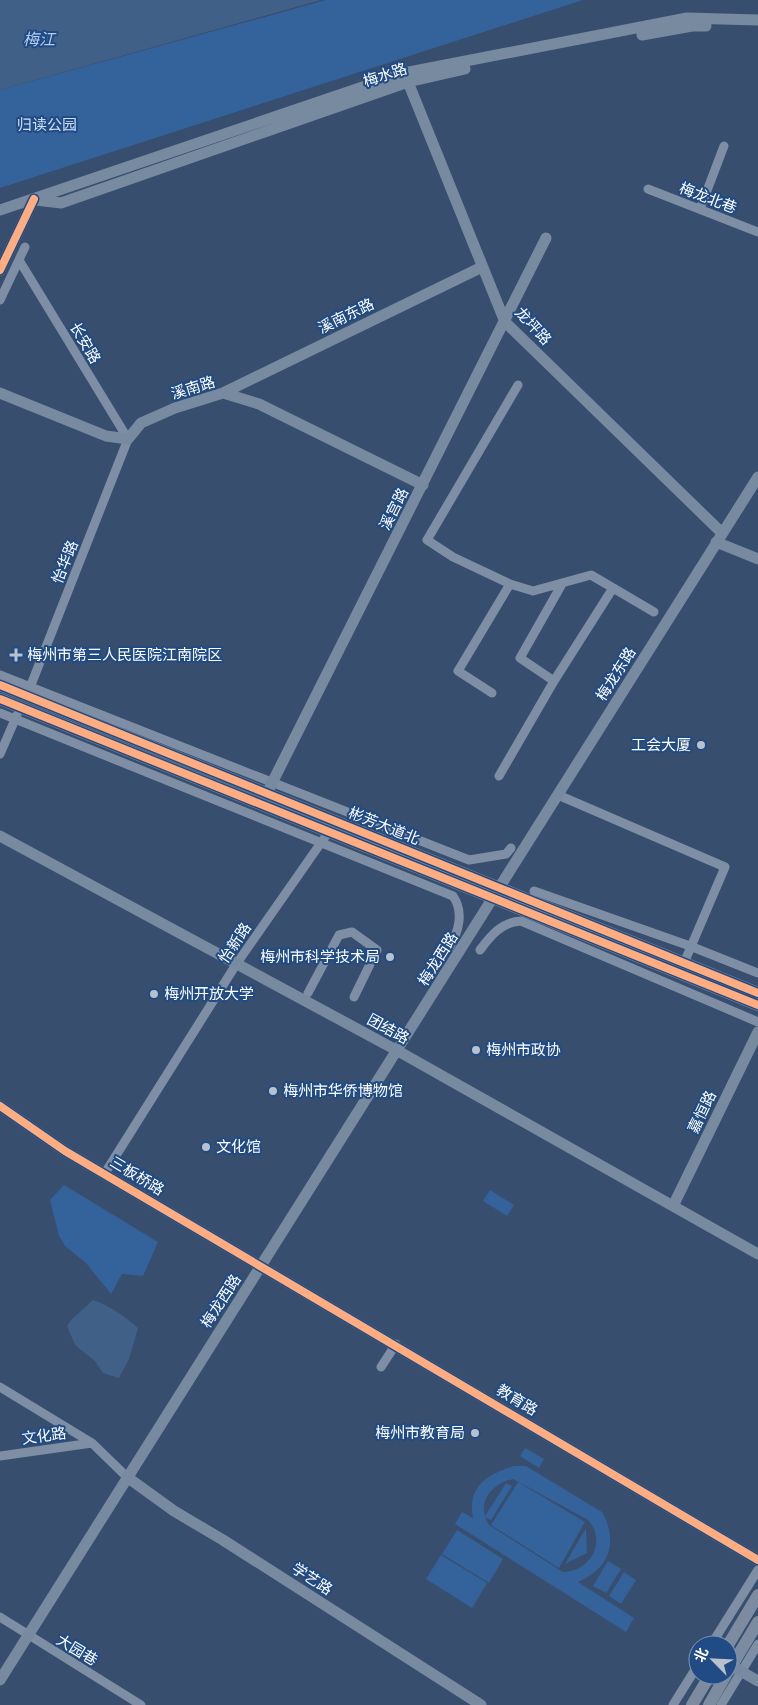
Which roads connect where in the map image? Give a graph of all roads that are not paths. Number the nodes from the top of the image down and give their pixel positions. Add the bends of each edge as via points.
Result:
1 (758, 20) edge
2 (758, 27) edge
3 (408, 82) junction
4 (724, 146) dead end
5 (648, 189) dead end
6 (34, 199) junction
7 (700, 209) junction
8 (0, 210) edge
9 (758, 232) edge
10 (546, 238) dead end
11 (26, 247) dead end
12 (19, 260) junction
13 (482, 267) junction
14 (0, 270) edge
15 (0, 300) edge
16 (505, 322) junction
17 (518, 385) dead end
18 (0, 393) edge
19 (223, 393) junction
20 (128, 439) junction
21 (758, 477) edge
22 (423, 485) junction
23 (719, 537) junction
24 (758, 559) edge
25 (510, 584) junction
26 (562, 584) junction
27 (613, 588) junction
28 (654, 612) dead end
29 (0, 675) edge
30 (554, 681) junction
31 (0, 685) edge
32 (29, 691) junction
33 (492, 693) dead end
34 (0, 699) edge
35 (0, 712) edge
36 (18, 713) junction
37 (0, 754) edge
38 (499, 776) dead end
39 (269, 788) junction
40 (558, 795) junction
41 (0, 836) edge
42 (325, 837) junction
43 (511, 848) dead end
44 (500, 888) junction
45 (534, 891) dead end
46 (493, 899) junction
47 (690, 946) junction
48 (449, 948) dead end
49 (480, 950) dead end
50 (237, 963) junction
51 (684, 963) junction
52 (758, 973) edge
53 (758, 992) edge
54 (308, 993) dead end
55 (354, 997) dead end
56 (758, 1005) edge
57 (758, 1022) edge
58 (758, 1032) edge
59 (398, 1051) junction
60 (0, 1106) edge
61 (105, 1173) junction
62 (673, 1206) junction
63 (758, 1254) edge
64 (261, 1266) junction
65 (396, 1344) junction
66 (381, 1367) dead end
67 (0, 1387) edge
68 (92, 1443) junction
69 (0, 1456) edge
70 (127, 1477) junction
71 (758, 1560) edge
72 (758, 1570) edge
73 (758, 1595) edge
74 (0, 1617) edge
75 (758, 1622) edge
76 (26, 1635) junction
77 (717, 1635) edge
78 (734, 1635) edge
79 (758, 1644) edge
80 (738, 1660) edge
81 (738, 1665) edge
82 (738, 1673) edge
83 (0, 1680) edge
84 (758, 1681) edge
85 (688, 1682) edge
86 (704, 1685) edge
87 (723, 1685) edge
88 (727, 1685) edge
89 (140, 1705) edge
90 (481, 1705) edge
91 (673, 1705) edge
92 (692, 1705) edge
93 (709, 1705) edge
94 (721, 1705) edge

1 - 6 street, 梅水路 via 687,18 404,73
2 - 3 street, 梅水路 via 692,26 523,56
3 - 6 street, 梅水路 via 61,203
3 - 13 street, 龙坪路
4 - 7 street
5 - 7 street, 梅龙北巷
6 - 8 street, 梅水路
6 - 14 street
7 - 9 street, 梅龙北巷
10 - 16 street, 溪宫路
11 - 12 street
12 - 15 street
12 - 20 street, 长安路
13 - 16 street, 龙坪路
13 - 19 street, 溪南东路
16 - 22 street, 溪宫路
16 - 23 street, 龙坪路
17 - 25 street via 427,540 453,557
18 - 20 street via 106,436
19 - 20 street, 溪南路 via 141,423
19 - 22 street, 溪南路 via 259,404
20 - 32 street, 怡华路
21 - 23 street, 梅龙东路
22 - 39 street, 溪宫路
23 - 24 street
23 - 40 street, 梅龙东路
25 - 26 street via 533,591
25 - 33 street via 458,672
26 - 27 street via 592,575
26 - 30 street via 520,658
27 - 28 street
27 - 30 street
29 - 32 street
30 - 38 street
31 - 32 main road, 彬芳大道北
32 - 39 main road, 彬芳大道北
34 - 36 main road, 彬芳大道北
35 - 36 street
36 - 37 street
36 - 42 main road, 彬芳大道北
39 - 43 street via 468,860 506,854
39 - 44 main road, 彬芳大道北
40 - 44 street, 梅龙东路
40 - 47 street via 725,867
41 - 50 street, 团结路
42 - 46 main road, 彬芳大道北
42 - 48 street via 453,896 459,905 458,927
42 - 50 street, 怡新路
44 - 46 street, 梅龙西路
44 - 51 main road, 彬芳大道北
45 - 47 street
46 - 56 main road, 彬芳大道北
46 - 59 street, 梅龙西路
47 - 51 street
47 - 52 street
49 - 57 street via 492,935 510,922 521,921
50 - 59 street, 团结路
50 - 61 street, 怡新路
51 - 53 main road, 彬芳大道北
54 - 55 street via 339,935 352,932 377,950
58 - 62 street, 嘉恒路
59 - 62 street, 团结路
59 - 64 street, 梅龙西路
60 - 61 street, 三板桥路
61 - 64 street, 三板桥路
62 - 63 street, 团结路
64 - 65 street, 教育路
64 - 70 street, 梅龙西路
65 - 66 street
65 - 71 street, 教育路
67 - 68 street
68 - 69 street, 文化路
68 - 70 street
70 - 76 street, 梅龙西路
70 - 90 street, 学艺路 via 174,1511
72 - 77 street
73 - 78 main road
74 - 76 street, 大园巷
75 - 80 main road
76 - 83 street, 梅龙西路
76 - 89 street, 大园巷
79 - 81 street
82 - 84 street
85 - 91 street
86 - 92 main road
87 - 93 main road
88 - 94 street

